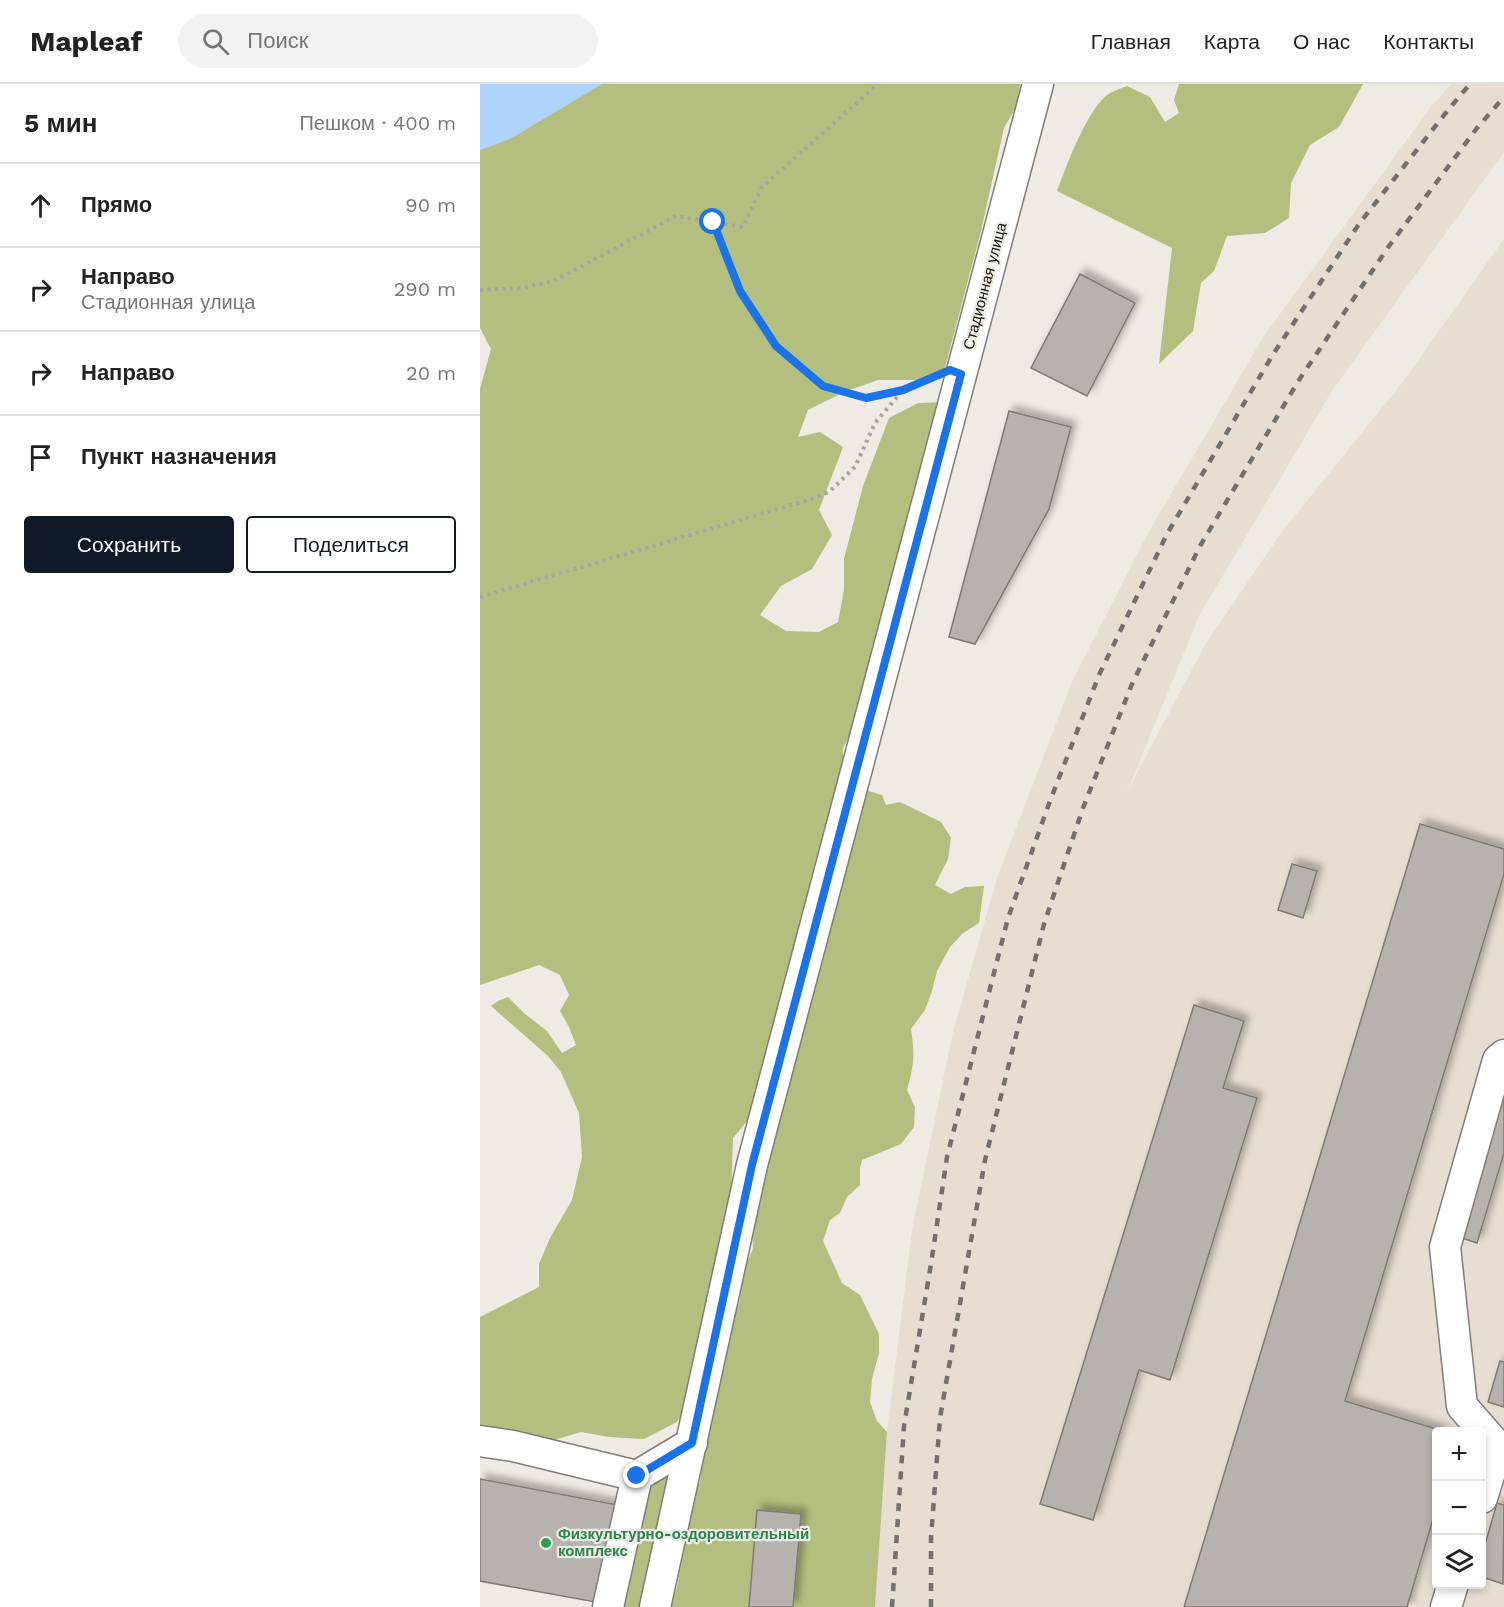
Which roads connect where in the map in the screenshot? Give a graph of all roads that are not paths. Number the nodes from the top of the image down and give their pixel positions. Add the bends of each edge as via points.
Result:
1 (1038, 84) edge
2 (1504, 1055) edge
3 (480, 1441) edge
4 (692, 1443) junction
5 (637, 1476) junction
6 (1486, 1485) edge
7 (1451, 1589) edge
8 (608, 1607) edge
9 (655, 1607) edge
10 (1446, 1607) edge

1 - 4 street, Стадионная улица via 752,1165
2 - 6 street via 1498,1060 1445,1247 1462,1406 1498,1447
3 - 5 street
4 - 5 street
4 - 9 street, Стадионная улица
5 - 8 street
7 - 10 street

